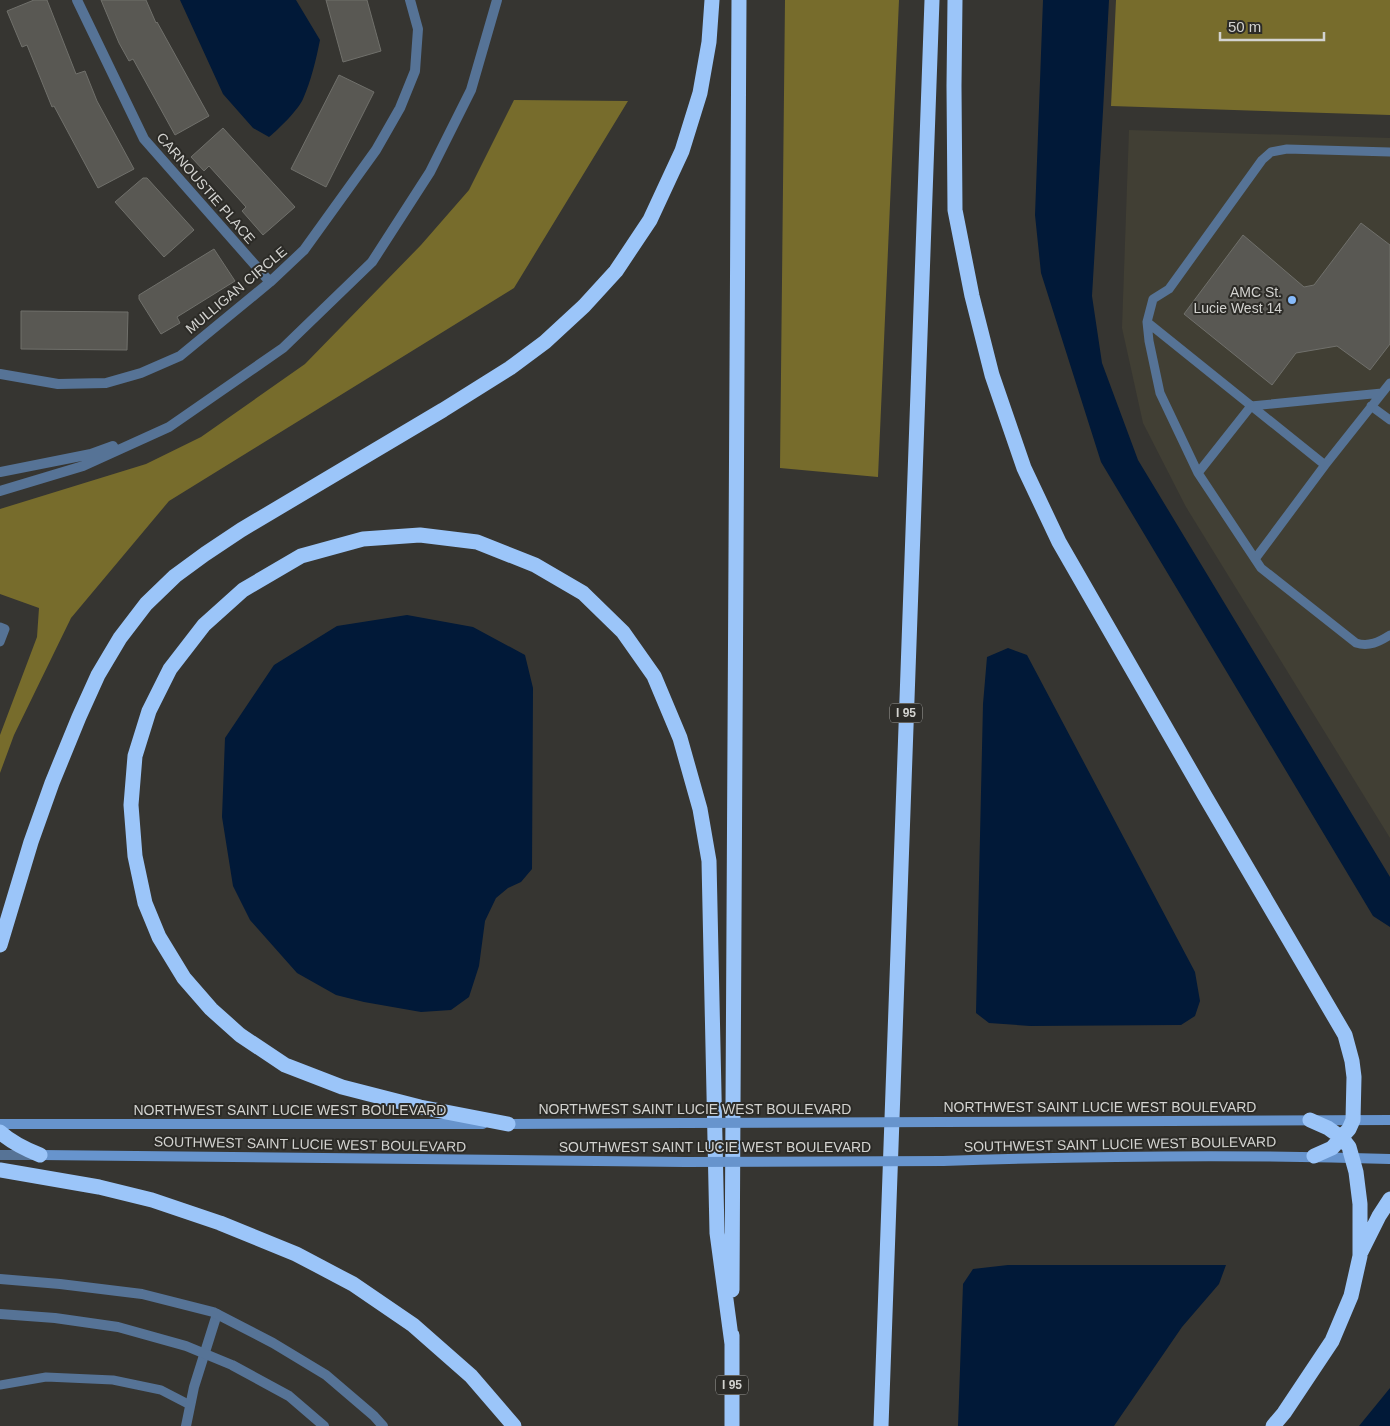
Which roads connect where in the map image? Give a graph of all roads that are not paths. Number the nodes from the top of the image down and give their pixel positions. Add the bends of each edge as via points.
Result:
1 (77, 0) edge
2 (410, 0) edge
3 (498, 0) edge
4 (712, 0) edge
5 (739, 0) edge
6 (932, 0) edge
7 (955, 0) edge
8 (1390, 152) edge
9 (270, 282) junction
10 (1148, 322) junction
11 (0, 374) edge
12 (1390, 383) edge
13 (1382, 393) junction
14 (1251, 406) junction
15 (1371, 406) junction
16 (1390, 420) edge
17 (169, 427) junction
18 (1325, 465) junction
19 (0, 472) edge
20 (1198, 473) junction
21 (0, 491) edge
22 (1254, 560) junction
23 (0, 627) edge
24 (1390, 635) edge
25 (0, 642) edge
26 (0, 945) edge
27 (1310, 1120) junction
28 (1353, 1120) junction
29 (1390, 1120) edge
30 (0, 1124) edge
31 (508, 1124) junction
32 (0, 1132) edge
33 (1342, 1138) junction
34 (0, 1155) edge
35 (40, 1155) junction
36 (1314, 1156) junction
37 (1352, 1158) junction
38 (1390, 1159) edge
39 (0, 1170) edge
40 (1390, 1199) edge
41 (1360, 1256) junction
42 (0, 1279) edge
43 (0, 1314) edge
44 (217, 1314) junction
45 (732, 1344) junction
46 (204, 1353) junction
47 (0, 1385) edge
48 (190, 1405) junction
49 (186, 1426) edge
50 (324, 1426) edge
51 (383, 1426) edge
52 (514, 1426) edge
53 (732, 1426) edge
54 (881, 1426) edge
55 (1273, 1426) edge

1 - 9 street, CARNOUSTIE PLACE via 144,139
2 - 9 street, MULLIGAN CIRCLE via 418,29 416,71 400,108 376,150 304,250
3 - 17 street via 471,90 430,172 372,262 283,348
4 - 26 highway via 700,93 682,151 650,220 616,271 584,306 546,342 510,368 205,554 146,604 120,638 98,674 52,783
5 - 45 highway, I 95
6 - 54 highway, I 95
7 - 28 highway via 955,210 992,375 1024,468 1059,542 1345,1035 1354,1077
8 - 10 lane via 1286,149 1272,152 1262,160 1169,289 1153,299
9 - 11 street, MULLIGAN CIRCLE via 180,356 141,373 106,383 58,384
10 - 14 lane
10 - 20 lane via 1160,393
12 - 13 lane
13 - 14 lane
13 - 15 lane
14 - 18 lane
14 - 20 lane
15 - 16 lane
15 - 18 lane
17 - 19 street via 91,454
17 - 21 street via 83,466
18 - 22 lane
20 - 22 lane
22 - 24 lane via 1356,643 1364,646 1380,642
23 - 25 lane via 5,629
27 - 28 main road, NORTHWEST SAINT LUCIE WEST BOULEVARD
27 - 31 main road, NORTHWEST SAINT LUCIE WEST BOULEVARD, bridge
27 - 33 highway
28 - 29 main road, NORTHWEST SAINT LUCIE WEST BOULEVARD
28 - 33 highway
30 - 31 main road, NORTHWEST SAINT LUCIE WEST BOULEVARD
31 - 45 highway via 420,1107 342,1087 285,1065 240,1035 184,978 159,937 145,904 135,856 131,805 135,756 149,712 170,669 204,625 243,590 301,556 363,539 420,535 476,542 535,565 583,593 624,632 654,676 680,738 700,808 708,861 716,1233
32 - 35 highway via 10,1141
33 - 36 highway via 1332,1148
33 - 37 highway
34 - 35 street
35 - 36 main road, SOUTHWEST SAINT LUCIE WEST BOULEVARD, bridge via 685,1162
36 - 37 main road, SOUTHWEST SAINT LUCIE WEST BOULEVARD
37 - 38 main road, SOUTHWEST SAINT LUCIE WEST BOULEVARD
37 - 41 highway via 1360,1204
39 - 52 highway via 152,1200 220,1222 296,1254 352,1284 413,1325 471,1376
40 - 41 highway
41 - 55 highway via 1351,1296 1332,1341
42 - 44 street via 142,1294
43 - 46 street via 118,1327
44 - 46 street
44 - 51 street via 326,1375
45 - 53 highway, I 95
46 - 48 street
46 - 50 street via 289,1396
47 - 48 lane via 46,1377 112,1380 161,1390
48 - 49 street

